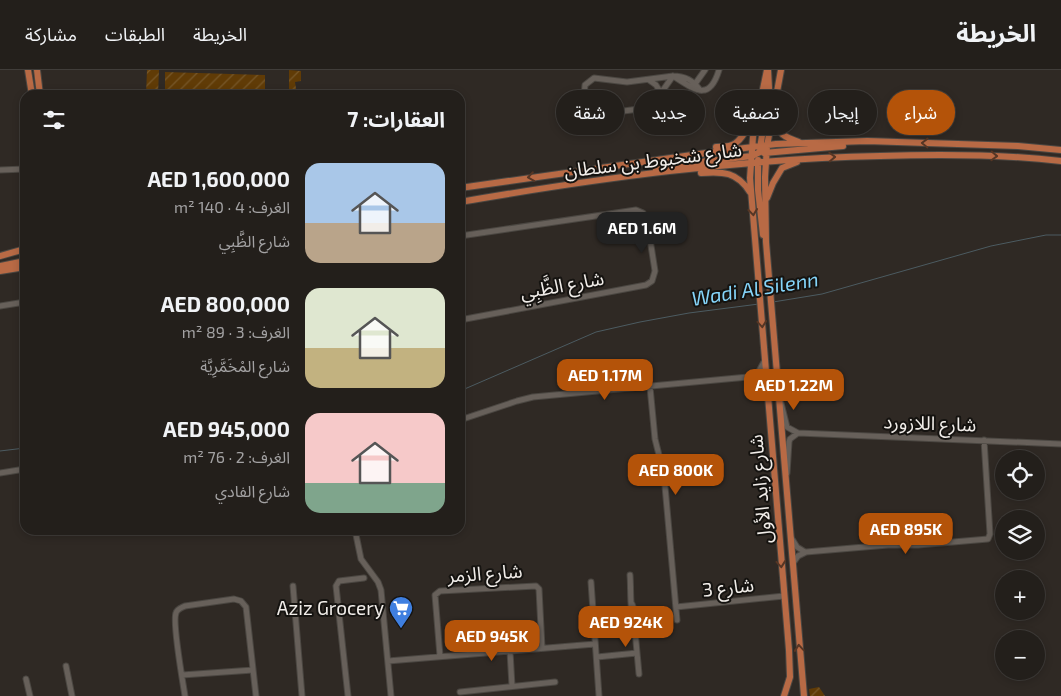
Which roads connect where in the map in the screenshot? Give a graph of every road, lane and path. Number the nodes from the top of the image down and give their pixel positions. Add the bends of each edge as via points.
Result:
1 (28, 70) edge
2 (36, 70) edge
3 (705, 70) edge
4 (719, 70) edge
5 (767, 70) edge
6 (781, 70) edge
7 (673, 76) junction
8 (648, 80) junction
9 (695, 84) junction
10 (31, 90) edge
11 (39, 90) edge
12 (659, 90) edge
13 (663, 90) edge
14 (700, 90) junction
15 (762, 90) edge
16 (777, 90) edge
17 (634, 110) edge
18 (741, 135) edge
19 (759, 135) edge
20 (764, 135) edge
21 (782, 135) edge
22 (867, 141) junction
23 (808, 144) junction
24 (1061, 150) edge
25 (699, 154) junction
26 (758, 154) junction
27 (811, 158) junction
28 (1061, 161) edge
29 (766, 162) junction
30 (20, 168) edge
31 (0, 170) edge
32 (647, 174) junction
33 (465, 187) edge
34 (751, 194) junction
35 (465, 201) edge
36 (765, 204) junction
37 (465, 235) edge
38 (766, 242) junction
39 (20, 250) edge
40 (20, 255) edge
41 (0, 257) edge
42 (20, 262) edge
43 (0, 266) edge
44 (20, 268) edge
45 (0, 271) edge
46 (20, 303) edge
47 (0, 306) edge
48 (465, 319) edge
49 (764, 361) junction
50 (748, 377) junction
51 (650, 387) junction
52 (767, 392) junction
53 (779, 400) junction
54 (465, 418) edge
55 (798, 433) junction
56 (984, 440) junction
57 (1061, 444) edge
58 (20, 470) edge
59 (0, 473) edge
60 (785, 478) junction
61 (790, 534) junction
62 (356, 535) edge
63 (806, 552) junction
64 (792, 563) junction
65 (630, 575) dead end
66 (364, 578) dead end
67 (591, 582) dead end
68 (293, 586) dead end
69 (784, 596) junction
70 (676, 607) junction
71 (677, 620) dead end
72 (595, 644) junction
73 (542, 648) junction
74 (510, 651) junction
75 (636, 653) junction
76 (440, 656) junction
77 (597, 657) junction
78 (388, 661) junction
79 (66, 666) dead end
80 (253, 670) junction
81 (639, 674) dead end
82 (182, 675) junction
83 (26, 679) dead end
84 (555, 682) dead end
85 (512, 686) junction
86 (460, 692) dead end
87 (30, 696) edge
88 (72, 696) edge
89 (185, 696) edge
90 (256, 696) edge
91 (302, 696) edge
92 (348, 696) edge
93 (391, 696) edge
94 (599, 696) edge
95 (784, 696) edge
96 (804, 696) edge

1 - 10 main road
2 - 11 main road
3 - 9 street
4 - 14 street via 712,87
5 - 15 main road, شارع زايد الأول
5 - 26 main road via 769,88
6 - 16 main road, شارع زايد الأول
7 - 8 street
7 - 9 street via 686,78
7 - 13 street
7 - 14 street
8 - 12 street
8 - 17 street via 627,82 598,78 590,80 584,89 583,108 588,114
9 - 14 street
18 - 25 main road via 732,145
19 - 26 main road, شارع زايد الأول
20 - 26 main road, شارع زايد الأول
21 - 23 main road
22 - 23 main road, شارع شخبوط بن سلطان
24 -> 22 main road, شارع شخبوط بن سلطان
22 - 26 main road
23 - 26 main road, شارع شخبوط بن سلطان
25 - 26 main road, شارع شخبوط بن سلطان
25 -> 33 main road, شارع شخبوط بن سلطان
26 - 29 main road, شارع شخبوط بن سلطان
26 - 32 main road, شارع شخبوط بن سلطان
26 - 34 main road, شارع زايد الأول
26 - 38 main road via 761,226
27 -> 28 main road, شارع شخبوط بن سلطان via 958,155
27 - 29 main road, شارع شخبوط بن سلطان
27 - 36 main road via 782,168
29 - 36 main road, شارع زايد الأول
30 - 31 street
32 - 34 main road via 668,176 723,172 741,181
32 - 35 main road, شارع شخبوط بن سلطان
34 -> 49 main road, شارع زايد الأول
36 - 38 main road, شارع زايد الأول
37 - 48 street, شارع الظَّبِي via 636,210 647,220 655,271 654,278 646,285
38 - 53 main road, شارع زايد الأول
39 - 41 main road
40 - 41 main road
42 - 43 main road
44 - 45 main road
46 - 47 street
49 - 50 street via 758,373
49 - 52 main road, شارع زايد الأول
50 - 51 street
50 - 52 street via 759,381
51 - 54 street via 533,397
51 - 70 street via 655,439 664,475
52 -> 69 main road, شارع زايد الأول
53 - 55 street via 787,427
53 - 60 main road, شارع زايد الأول
55 - 56 street, شارع اللازورد
55 - 60 street via 788,442
56 - 57 street, شارع اللازورد
56 - 63 street via 988,538
58 - 59 street
60 - 61 main road, شارع زايد الأول
61 - 63 street via 794,544
61 - 64 main road, شارع زايد الأول
62 - 78 street via 361,559 381,590
63 - 64 street
96 -> 64 main road, شارع زايد الأول
65 - 75 street
66 - 92 street via 339,582 336,586
67 - 72 street
68 - 91 street
69 - 70 street, شارع 3
69 - 95 main road, شارع زايد الأول via 790,677
70 - 71 street
72 - 73 street
72 - 77 street
73 - 74 street
73 - 76 street, شارع الزمر via 539,589 536,586 440,591 435,595
74 - 76 street
74 - 85 street
75 - 77 street
75 - 81 street
76 - 78 street
77 - 94 street
78 - 93 street
79 - 88 street
80 - 82 street
80 - 82 street via 246,607 234,599 185,606 177,611 175,619
80 - 90 street
82 - 89 street
83 - 87 street
84 - 85 street
85 - 86 street

